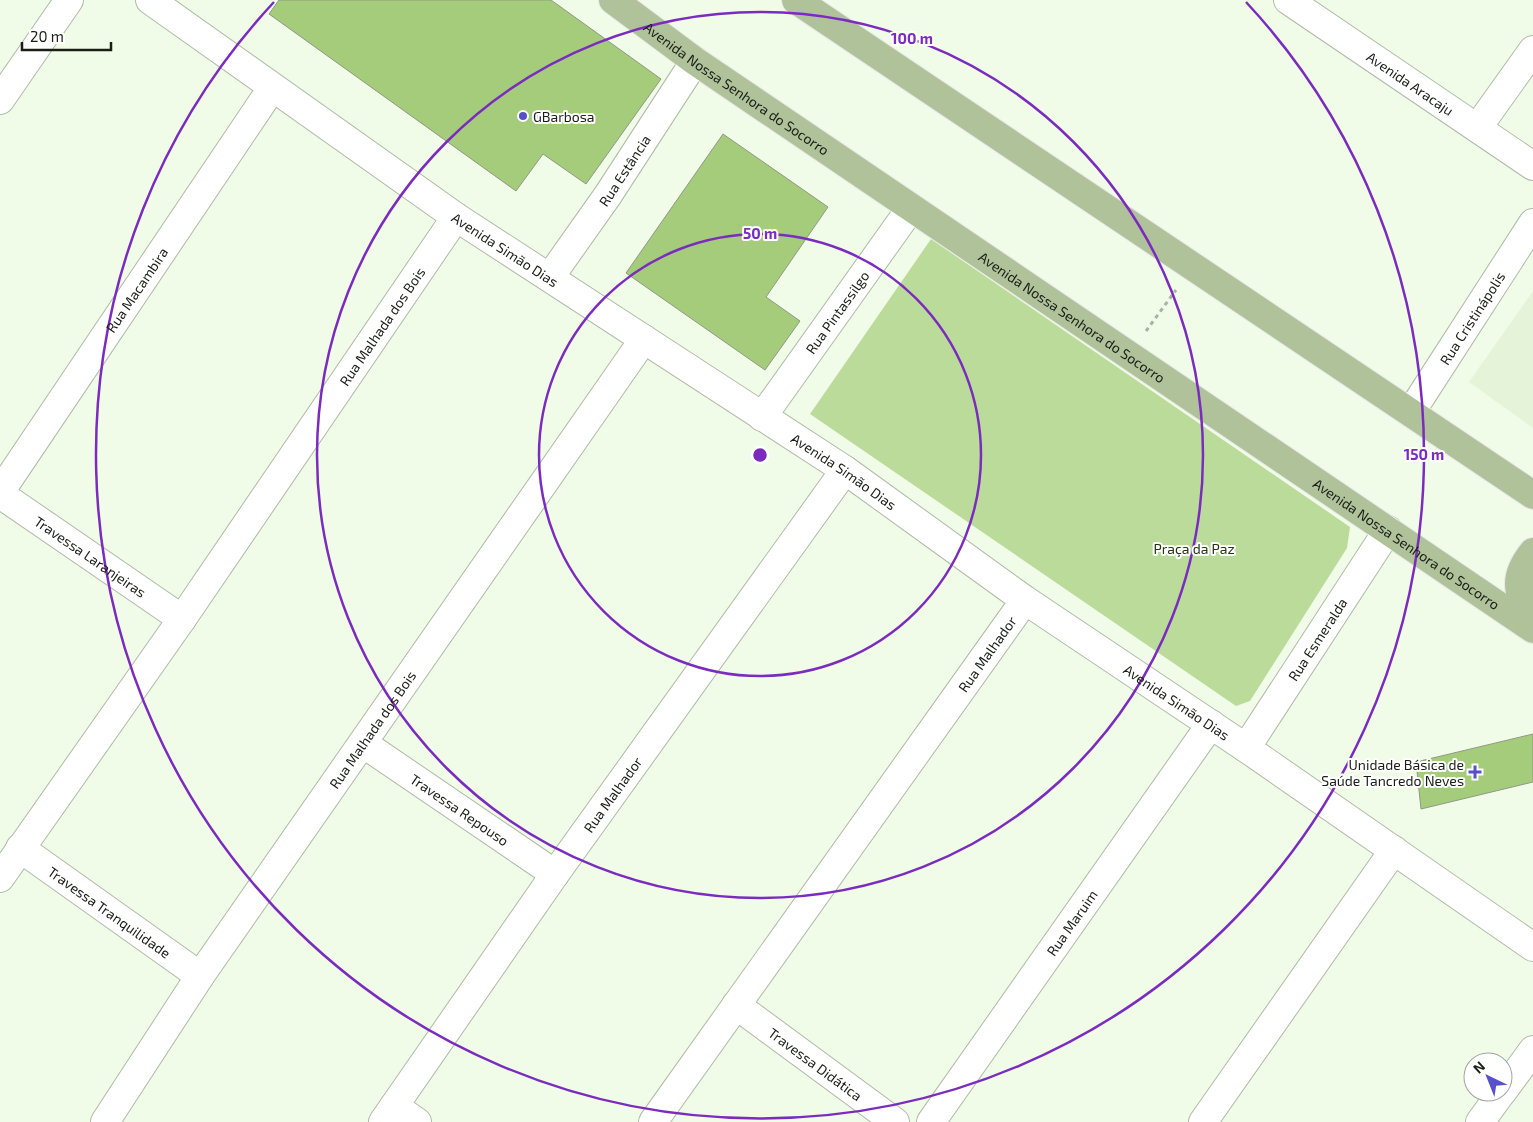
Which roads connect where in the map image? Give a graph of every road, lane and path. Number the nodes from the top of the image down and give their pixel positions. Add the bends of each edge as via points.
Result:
1 (69, 0) edge
2 (150, 0) edge
3 (613, 0) edge
4 (796, 0) edge
5 (1295, 2) edge
6 (1533, 50) edge
7 (695, 61) junction
8 (272, 88) junction
9 (0, 100) edge
10 (1478, 127) junction
11 (1533, 166) edge
12 (911, 208) junction
13 (456, 217) junction
14 (1533, 223) edge
15 (1194, 267) junction
16 (550, 277) junction
17 (644, 339) junction
18 (1129, 354) junction
19 (1411, 412) junction
20 (762, 416) junction
21 (845, 470) junction
22 (0, 493) edge
23 (1533, 495) edge
24 (1388, 530) junction
25 (1533, 552) edge
26 (1025, 600) junction
27 (182, 619) junction
28 (1533, 622) edge
29 (1533, 628) edge
30 (1211, 724) junction
31 (364, 744) junction
32 (1246, 748) junction
33 (20, 848) junction
34 (1394, 850) junction
35 (555, 874) junction
36 (0, 878) edge
37 (1533, 947) edge
38 (200, 976) junction
39 (736, 1006) junction
40 (1533, 1050) edge
41 (1513, 1076) edge
42 (1494, 1102) edge
43 (389, 1114) edge
44 (105, 1122) edge
45 (418, 1122) edge
46 (653, 1122) edge
47 (895, 1122) edge
48 (931, 1122) edge
49 (1203, 1122) edge
50 (1480, 1122) edge

1 - 9 street
2 - 8 street, Avenida Simão Dias
3 - 7 main road, Avenida Nossa Senhora do Socorro
4 - 15 main road
5 - 10 street, Avenida Aracaju
6 - 10 street
7 - 12 main road, Avenida Nossa Senhora do Socorro
7 - 16 street, Rua Estância
8 - 13 street, Avenida Simão Dias
8 - 22 street, Rua Macambira
10 - 11 street, Avenida Aracaju
12 - 18 main road, Avenida Nossa Senhora do Socorro
12 - 20 street, Rua Pintassilgo
13 - 16 street, Avenida Simão Dias
13 - 27 street, Rua Malhada dos Bois
14 - 19 street, Rua Cristinápolis
15 - 18 path
15 - 19 main road
16 - 17 street, Avenida Simão Dias
17 - 20 street, Avenida Simão Dias
17 - 31 street, Rua Malhada dos Bois
18 - 24 main road, Avenida Nossa Senhora do Socorro
19 - 23 main road
20 - 21 street, Avenida Simão Dias
21 - 26 street, Avenida Simão Dias
21 - 35 street, Rua Malhador
22 - 27 street, Travessa Laranjeiras
24 - 29 main road, Avenida Nossa Senhora do Socorro
24 - 32 street, Rua Esmeralda
25 - 28 main road via 1518,577 1522,602
26 - 30 street, Avenida Simão Dias
26 - 39 street, Rua Malhador
27 - 33 street, Rua Malhada dos Bois
30 - 32 street, Avenida Simão Dias
30 - 48 street, Rua Maruim
31 - 35 street, Travessa Repouso
31 - 38 street, Rua Malhada dos Bois
32 - 34 street, Avenida Simão Dias
33 - 36 street, Rua Malhada dos Bois
33 - 38 street, Travessa Tranquilidade
34 - 37 street, Avenida Simão Dias
34 - 49 street
35 - 43 street, Rua Malhador
38 - 44 street, Rua Malhada dos Bois
39 - 46 street, Rua Malhador
39 - 47 street, Travessa Didática
40 - 41 street
42 - 50 street
43 - 45 street

